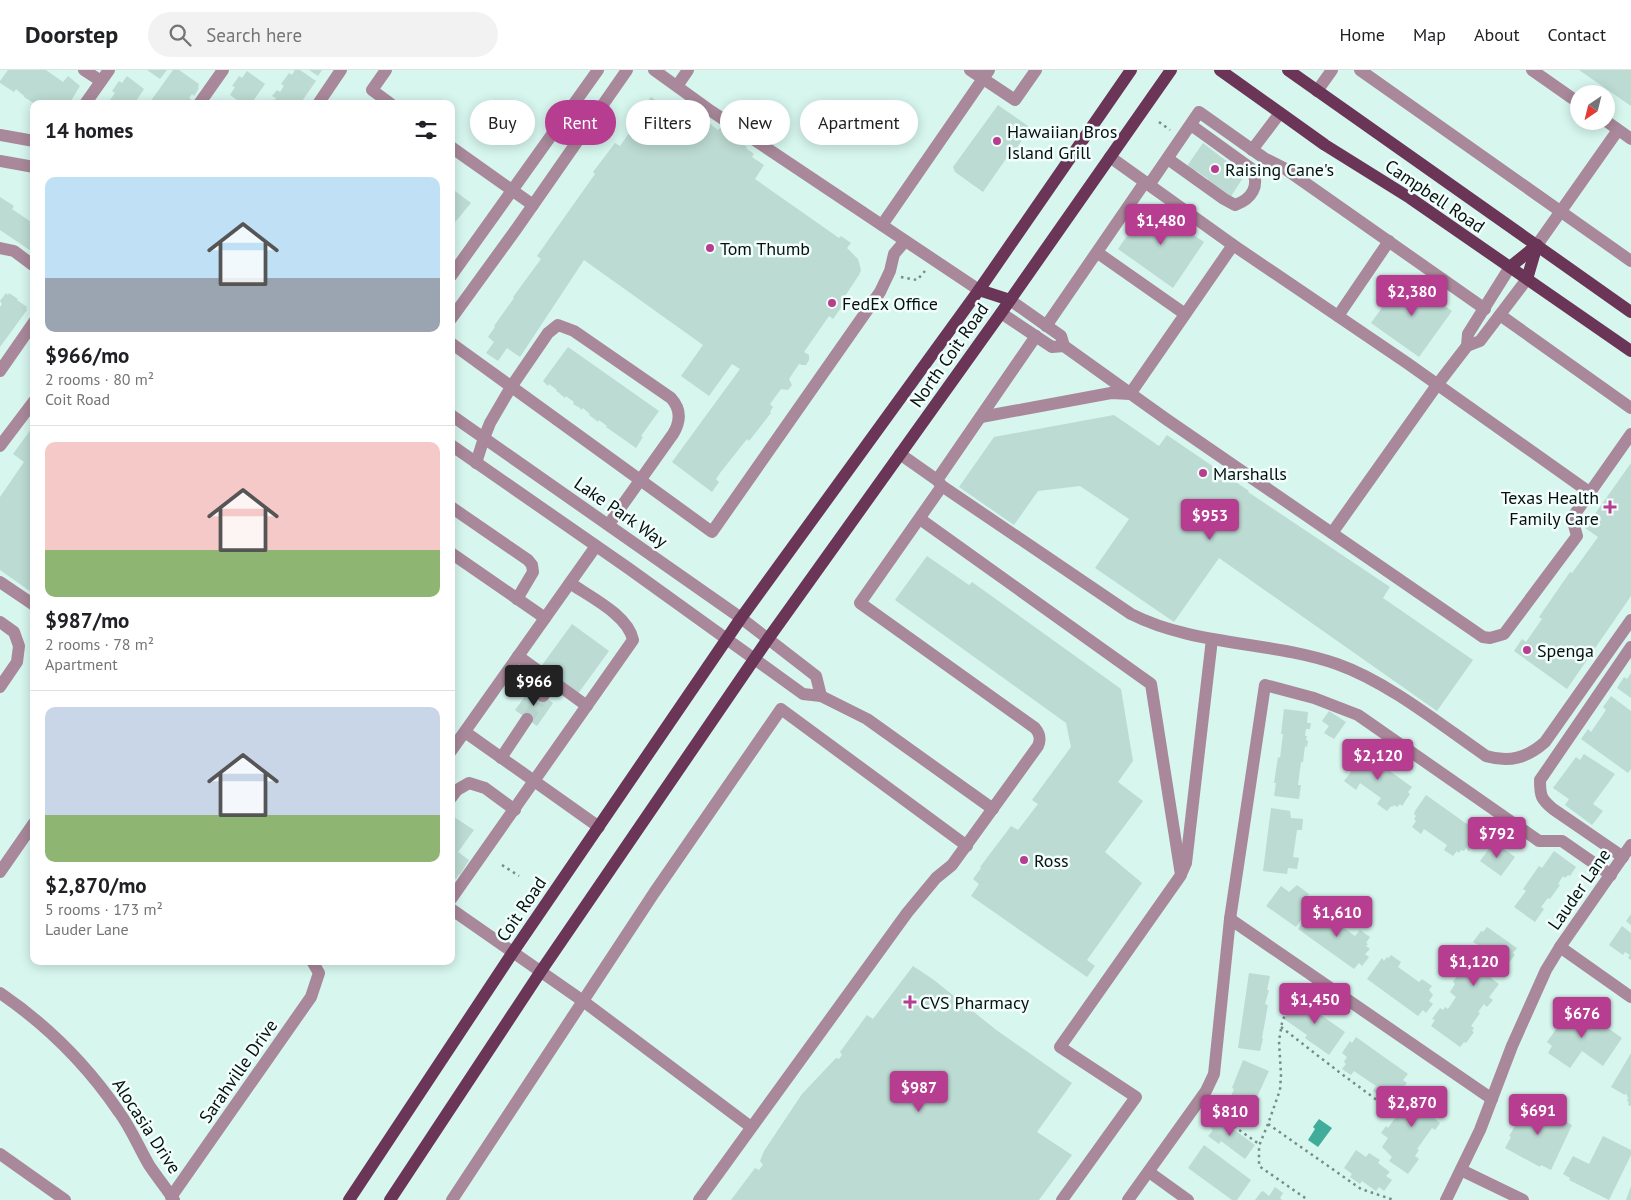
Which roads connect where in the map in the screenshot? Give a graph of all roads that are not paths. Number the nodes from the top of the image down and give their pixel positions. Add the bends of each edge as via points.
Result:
1 (84, 70) edge
2 (108, 70) edge
3 (223, 70) edge
4 (341, 70) edge
5 (386, 70) edge
6 (598, 70) edge
7 (627, 70) edge
8 (654, 70) edge
9 (688, 70) edge
10 (970, 70) edge
11 (1036, 70) edge
12 (1132, 70) edge
13 (1171, 70) edge
14 (1220, 70) edge
15 (1288, 70) edge
16 (1332, 70) edge
17 (1360, 70) edge
18 (1532, 70) edge
19 (986, 75) edge
20 (100, 81) junction
21 (677, 86) junction
22 (1317, 91) junction
23 (1570, 97) edge
24 (88, 100) edge
25 (202, 100) edge
26 (321, 100) edge
27 (386, 100) edge
28 (1280, 113) junction
29 (1191, 125) junction
30 (1615, 128) edge
31 (1618, 130) junction
32 (0, 135) edge
33 (1631, 139) edge
34 (30, 140) edge
35 (455, 150) edge
36 (1252, 150) junction
37 (1110, 158) junction
38 (1168, 159) junction
39 (0, 161) edge
40 (30, 167) edge
41 (1147, 184) junction
42 (513, 190) junction
43 (533, 205) junction
44 (1560, 212) junction
45 (882, 225) junction
46 (905, 241) junction
47 (1389, 241) junction
48 (1233, 245) junction
49 (1537, 246) junction
50 (0, 248) edge
51 (1098, 252) junction
52 (1631, 261) edge
53 (30, 263) edge
54 (1510, 267) junction
55 (455, 270) edge
56 (1527, 279) junction
57 (979, 290) junction
58 (1010, 300) junction
59 (1485, 309) junction
60 (1631, 312) edge
61 (455, 313) edge
62 (1002, 313) junction
63 (1185, 314) junction
64 (1500, 314) junction
65 (1338, 316) junction
66 (1046, 326) junction
67 (30, 328) edge
68 (1036, 336) junction
69 (455, 346) edge
70 (1064, 346) junction
71 (1467, 346) junction
72 (1631, 351) edge
73 (0, 371) edge
74 (1437, 385) junction
75 (511, 387) junction
76 (1130, 394) junction
77 (30, 406) edge
78 (1631, 408) edge
79 (455, 417) edge
80 (981, 417) junction
81 (1631, 434) edge
82 (484, 438) junction
83 (0, 446) edge
84 (455, 448) edge
85 (900, 454) junction
86 (476, 463) junction
87 (640, 478) junction
88 (940, 483) junction
89 (1589, 492) junction
90 (455, 510) edge
91 (920, 519) junction
92 (609, 524) junction
93 (1332, 533) junction
94 (596, 546) junction
95 (455, 556) edge
96 (0, 582) edge
97 (570, 583) junction
98 (517, 599) junction
99 (30, 602) edge
100 (545, 618) junction
101 (741, 618) junction
102 (1631, 620) edge
103 (0, 622) edge
104 (768, 639) junction
105 (1212, 639) junction
106 (726, 640) junction
107 (1631, 647) edge
108 (518, 656) junction
109 (755, 660) junction
110 (553, 682) junction
111 (0, 687) edge
112 (544, 696) tunnel mouth
113 (821, 696) junction
114 (587, 706) junction
115 (527, 719) tunnel mouth
116 (465, 732) junction
117 (455, 746) edge
118 (501, 758) junction
119 (534, 782) junction
120 (455, 793) edge
121 (515, 810) junction
122 (993, 810) junction
123 (599, 827) junction
124 (30, 829) edge
125 (1631, 845) edge
126 (967, 846) junction
127 (1623, 857) junction
128 (0, 872) edge
129 (1611, 874) junction
130 (1181, 876) junction
131 (455, 894) edge
132 (455, 912) edge
133 (1230, 919) junction
134 (1560, 947) junction
135 (513, 952) junction
136 (314, 965) edge
137 (541, 972) junction
138 (0, 993) edge
139 (1631, 997) edge
140 (584, 1001) junction
141 (1492, 1099) junction
142 (751, 1127) junction
143 (0, 1154) edge
144 (1461, 1170) junction
145 (1149, 1172) junction
146 (172, 1198) edge
147 (65, 1200) edge
148 (349, 1200) edge
149 (390, 1200) edge
150 (452, 1200) edge
151 (699, 1200) edge
152 (1062, 1200) edge
153 (1128, 1200) edge
154 (1188, 1200) edge
155 (1446, 1200) edge
156 (1523, 1200) edge

1 - 20 street
2 - 20 street
3 - 25 street
4 - 26 street
5 - 27 street via 372,90
6 - 42 street
7 - 43 street
8 - 21 street
9 - 21 street
10 - 19 street
11 - 19 street via 1014,100
12 - 57 main road, North Coit Road
13 - 37 main road, North Coit Road
14 - 28 main road, Campbell Road
15 - 22 main road, Campbell Road
16 - 22 street
17 - 44 street
18 - 23 street
19 - 45 street
20 - 24 street
21 - 45 street
22 - 49 main road, Campbell Road
28 - 36 street
28 - 54 main road, Campbell Road
29 - 36 street via 1199,112
29 - 38 street
29 - 38 street via 1252,169 1257,178 1255,188 1246,201 1235,205
30 - 31 street
31 - 33 street
31 - 44 street
32 - 34 street
35 - 42 street
36 - 47 street via 1284,168
37 - 41 street
37 - 58 main road, North Coit Road
38 - 41 street
39 - 40 street
41 - 48 street
41 - 51 street
42 - 43 street
42 - 55 street
43 - 61 street
44 - 49 street
44 - 52 street
45 - 46 street
46 - 57 street
46 - 87 street via 894,254 880,292 712,532
47 - 59 street
47 - 65 street
48 - 63 street
48 - 65 street
49 - 54 main road
49 - 56 main road
49 - 60 main road, Campbell Road
50 - 53 street via 14,251
51 - 63 street
51 - 66 street
54 - 56 main road, Campbell Road
54 - 59 street
56 - 64 street
56 - 72 main road, Campbell Road
57 - 58 main road
57 - 62 main road
57 - 101 main road, North Coit Road
58 - 62 main road, North Coit Road
58 - 66 street
59 - 71 street via 1468,334
62 - 68 street
62 - 85 main road, North Coit Road
63 - 76 street
64 - 71 street via 1480,341
64 - 78 street
65 - 74 street
66 - 70 street via 1061,336
67 - 73 street
68 - 70 street via 1052,347
68 - 80 street
69 - 75 street
70 - 76 street
71 - 74 street
74 - 89 street
74 - 93 street
75 - 82 street
75 - 87 street
75 - 87 street via 548,333 558,326 574,331 671,398 677,405 677,426
76 - 80 street via 1111,394
76 - 93 street
77 - 83 street
79 - 82 street, Lake Park Way
80 - 88 street
81 - 89 street
82 - 86 street
82 - 92 street, Lake Park Way
84 - 86 street
85 - 88 street
85 - 104 main road, North Coit Road
86 - 94 street
87 - 92 street
88 - 91 street
88 - 105 street via 1131,614 1165,629
89 - 93 street via 1572,518 1577,536 1507,631 1490,638 1483,637
90 - 98 street via 532,565 533,572
91 - 122 street via 860,603 1039,733 1038,746
91 - 130 street via 1151,684
92 - 101 street, Lake Park Way
94 - 97 street
94 - 106 street
95 - 98 street
96 - 99 street
97 - 100 street
97 - 114 street via 618,616 631,632 633,640
98 - 100 street
100 - 108 street
101 - 104 street, Lake Park Way
101 - 106 main road, North Coit Road
102 - 105 street via 1545,742 1527,755 1506,760 1486,756 1400,697 1337,664 1282,650
103 - 111 street via 14,632 19,646 17,662
104 - 109 main road, North Coit Road
104 - 113 street, Lake Park Way via 816,676
105 - 130 street via 1186,863
106 - 109 street
106 - 123 main road, Coit Road
107 - 127 street via 1540,780 1543,800
108 - 110 street
108 - 116 street
109 - 113 street via 803,694
109 - 137 main road
110 - 112 street
110 - 114 street
113 - 122 street via 879,726
114 - 119 street
115 - 118 street
116 - 117 street
116 - 118 street
118 - 119 street
119 - 121 street
119 - 123 street
120 - 121 street via 469,783 485,788
121 - 131 street
122 - 126 street
123 - 135 main road, Coit Road
124 - 128 street
125 - 127 street, Lauder Lane
126 - 140 street via 781,709
126 - 142 street via 913,906
127 - 129 street, Lauder Lane
129 - 133 street via 1562,841 1539,842 1358,715 1314,698 1265,685
129 - 134 street, Lauder Lane
130 - 152 street via 1060,1047 1136,1097
132 - 135 street
133 - 141 street
133 - 145 street via 1214,1074 1206,1091
134 - 139 street
134 - 141 street, Lauder Lane via 1528,1007
135 - 137 street
135 - 148 main road, Coit Road
136 - 146 street, Sarahville Drive via 318,974 312,997
137 - 140 street
137 - 149 main road
138 - 146 street, Alocasia Drive via 41,1023 98,1083 121,1113 149,1165
140 - 142 street
140 - 150 street
141 - 144 street, Lauder Lane
142 - 151 street
143 - 147 street
144 - 155 street, Lauder Lane
144 - 156 street
145 - 153 street
145 - 154 street

